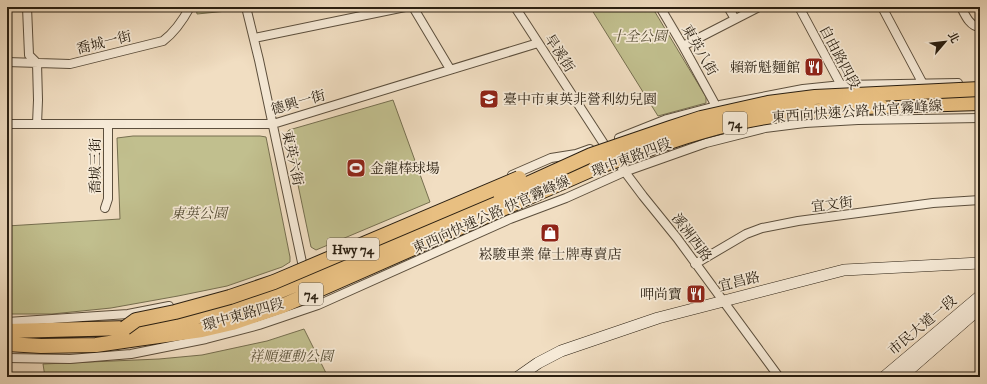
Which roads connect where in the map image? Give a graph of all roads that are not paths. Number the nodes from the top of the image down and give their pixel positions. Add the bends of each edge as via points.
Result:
1 (27, 7) edge
2 (190, 7) edge
3 (246, 7) edge
4 (405, 7) edge
5 (413, 7) edge
6 (515, 7) edge
7 (660, 7) edge
8 (728, 7) edge
9 (759, 7) edge
10 (799, 7) edge
11 (882, 7) edge
12 (961, 7) edge
13 (735, 19) junction
14 (980, 27) edge
15 (254, 38) junction
16 (538, 43) junction
17 (683, 46) junction
18 (7, 62) edge
19 (37, 63) junction
20 (450, 69) junction
21 (980, 83) edge
22 (923, 84) junction
23 (842, 85) junction
24 (980, 89) edge
25 (980, 103) edge
26 (716, 106) junction
27 (980, 118) edge
28 (858, 120) junction
29 (7, 124) edge
30 (37, 124) junction
31 (108, 124) junction
32 (272, 124) junction
33 (604, 144) junction
34 (576, 154) junction
35 (624, 172) junction
36 (980, 200) edge
37 (106, 208) dead end
38 (980, 263) edge
39 (696, 264) junction
40 (303, 267) junction
41 (980, 296) edge
42 (724, 300) junction
43 (980, 308) edge
44 (7, 322) edge
45 (125, 328) junction
46 (7, 331) edge
47 (7, 344) edge
48 (7, 358) edge
49 (518, 377) edge
50 (779, 377) edge
51 (884, 377) edge
52 (901, 377) edge

1 - 19 street via 30,55
2 - 19 street, 喬城一街 via 170,36 163,41 70,64
3 - 15 street, 東英六街
4 - 15 street
5 - 20 street
6 - 16 street, 旱溪街
7 - 17 street, 東英八街
8 - 13 street
9 - 13 street
10 - 23 street, 自由路四段
11 - 22 street
12 - 14 street via 969,21
13 - 17 street
15 - 32 street, 東英六街
16 - 20 street, 德興一街
16 - 33 street, 旱溪街
17 - 26 street, 東英八街
18 - 19 street, 喬城一街
19 - 30 street
20 - 32 street, 德興一街
21 - 22 street, 環中東路四段
22 - 23 street, 環中東路四段
23 - 26 street, 環中東路四段 via 764,95
23 - 28 street, 自由路四段
24 - 45 highway, 東西向快速公路 快官霧峰線 / 74, bridge via 816,97 768,103 701,118 591,155 254,302 178,321
25 - 47 highway, 東西向快速公路 快官霧峰線 / 74, bridge via 881,106 805,112 732,124 669,141 595,168 282,306 232,323 202,330 96,345
26 - 33 street, 環中東路四段 via 667,119
27 - 28 street, 環中東路四段
28 - 35 street, 環中東路四段 via 765,128 706,143
29 - 30 street, 德興一街
30 - 31 street, 德興一街
31 - 32 street, 德興一街
31 - 37 street, 喬城三街
32 - 40 street, 東英六街
33 - 34 street, 環中東路四段
33 - 35 street, 旱溪街
34 - 40 street, 環中東路四段 via 551,158
34 - 44 street, 環中東路四段 via 551,170 307,277 247,299 230,304 96,322 43,325
34 - 45 highway, Hwy 74, bridge via 274,282 230,297 136,320
35 - 39 street, 溪洲西路
35 - 48 street, 環中東路四段 via 510,219 318,305 259,325 131,354 70,359
36 - 39 street, 宜文街 via 933,203 762,228 746,234
38 - 42 street, 宜昌路 via 844,270
39 - 42 street, 溪洲西路
40 - 44 street, 環中東路四段 via 207,298 128,314
41 - 51 street, 市民大道一段
42 - 49 street, 宜昌路 via 658,318 564,350
42 - 50 street, 溪洲西路
43 - 52 street, 市民大道一段
45 - 46 highway, 東西向快速公路 快官霧峰線 / 74

